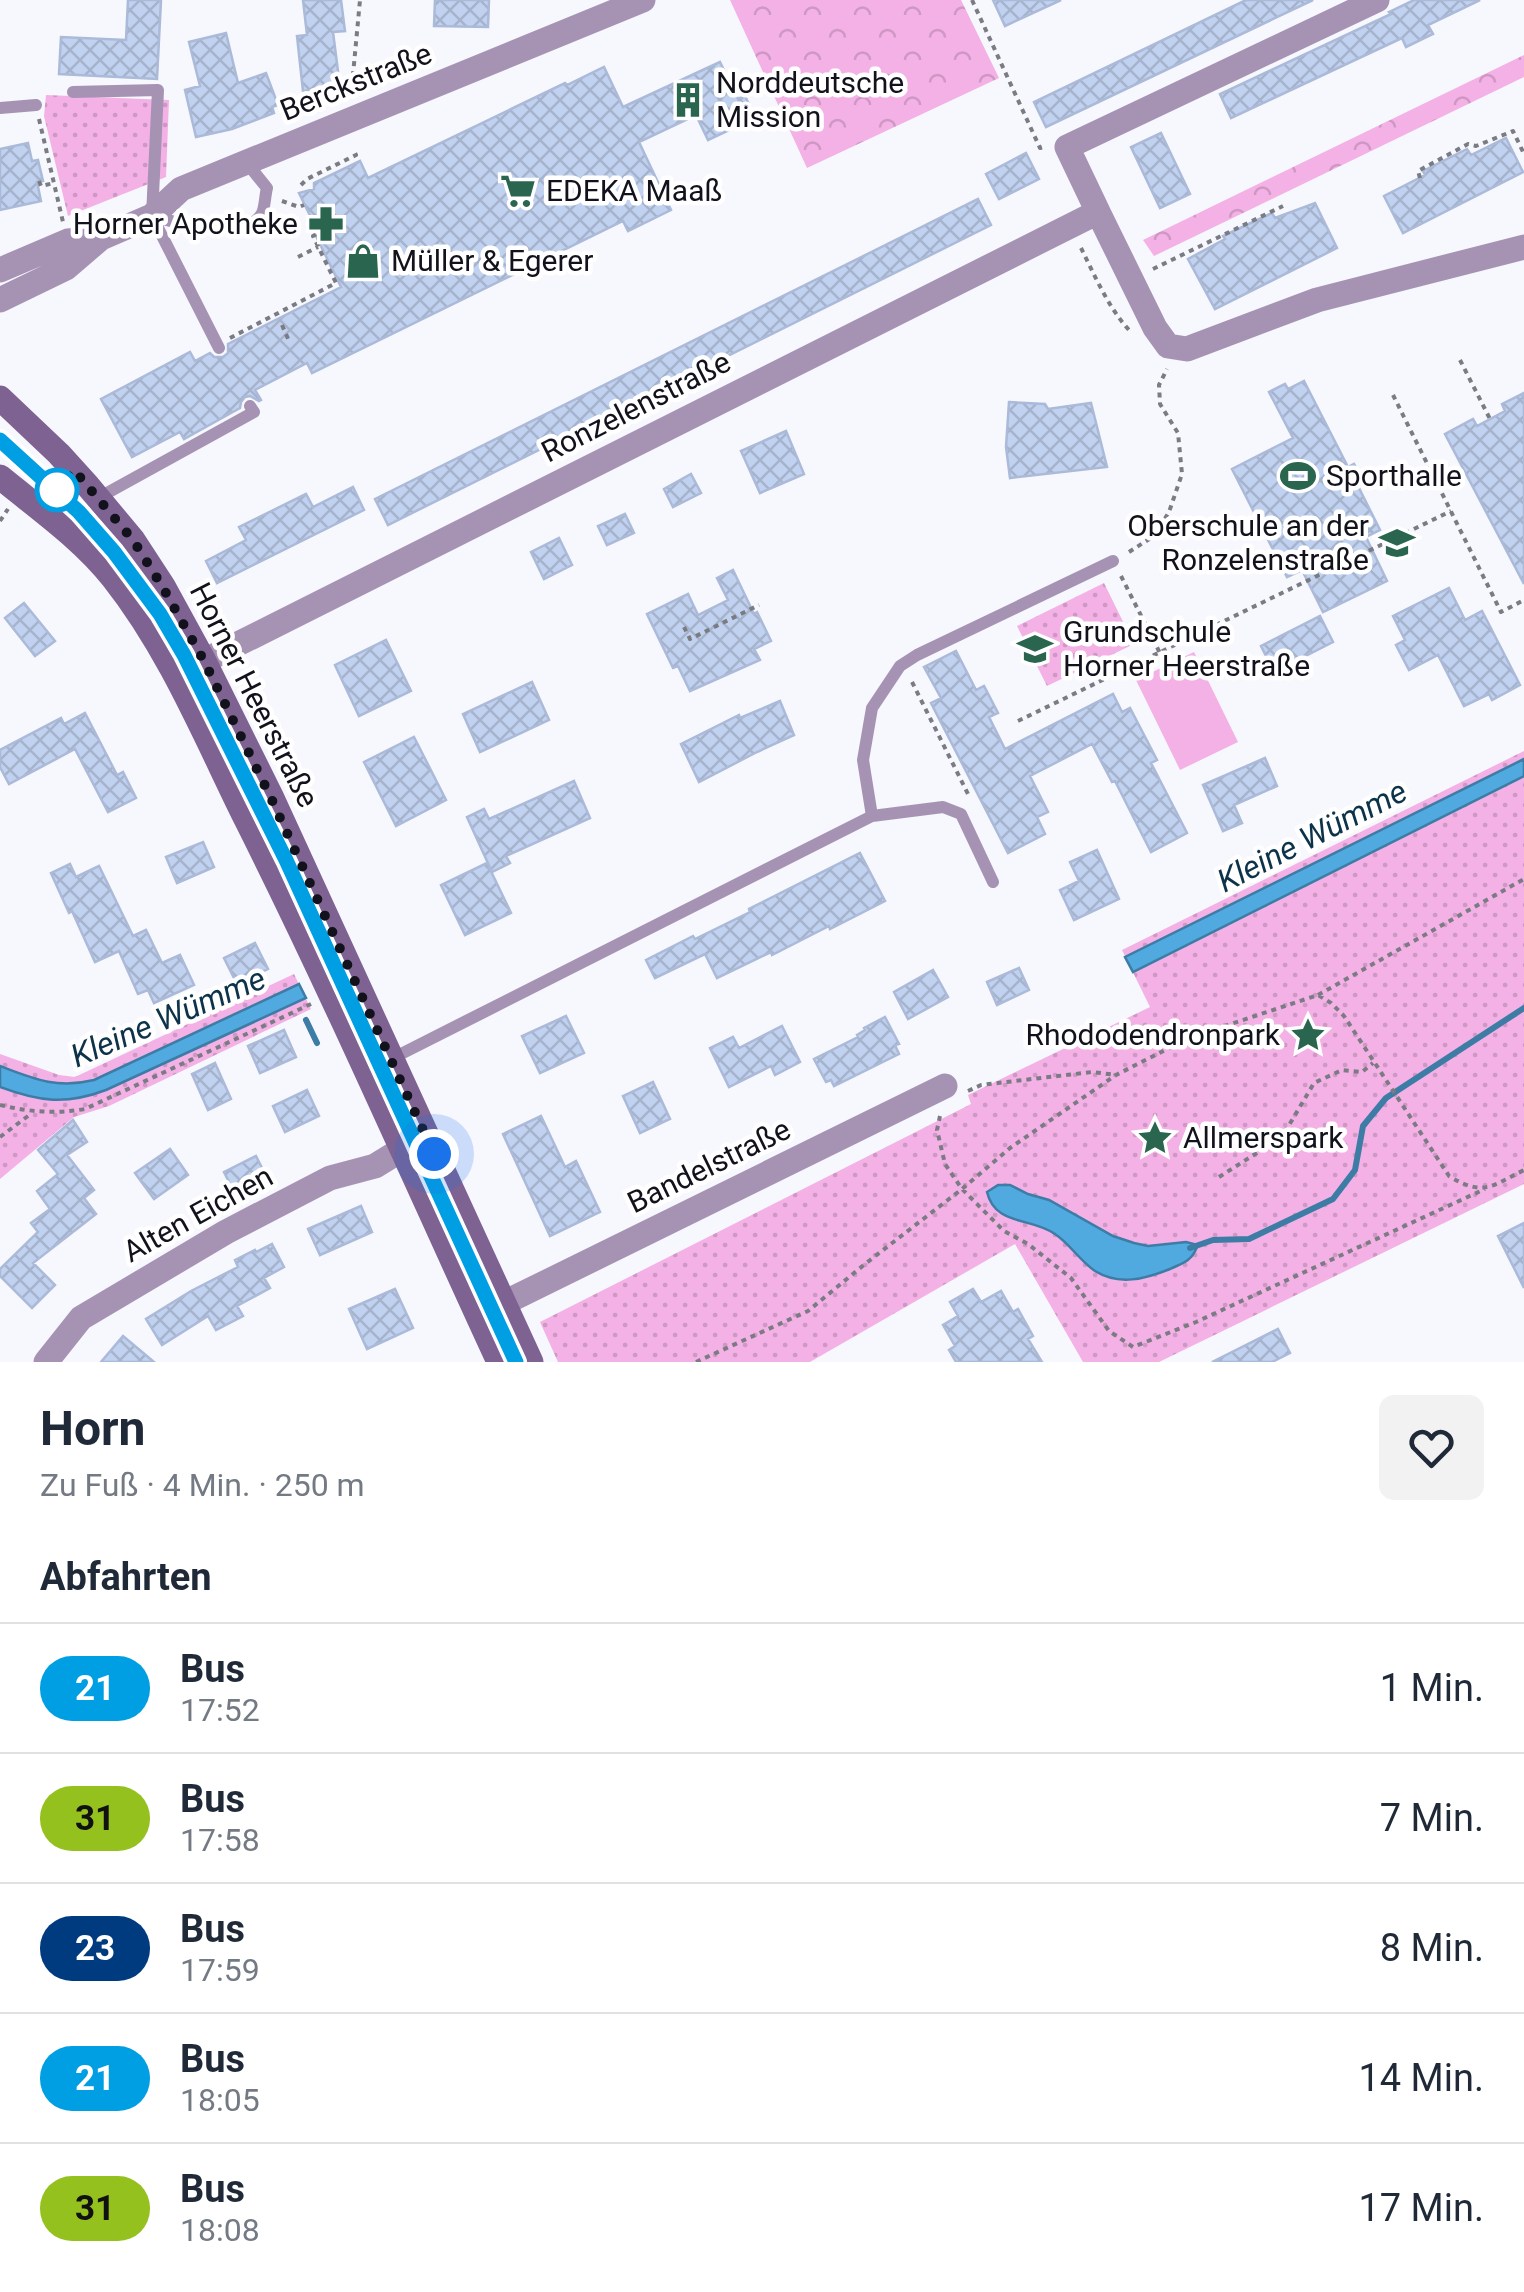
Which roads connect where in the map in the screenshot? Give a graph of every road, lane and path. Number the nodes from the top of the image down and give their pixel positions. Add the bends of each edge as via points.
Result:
1 (360, 0) edge
2 (643, 0) edge
3 (972, 0) edge
4 (1377, 0) edge
5 (72, 92) dead end
6 (36, 105) joint
7 (0, 108) edge
8 (348, 120) junction
9 (1522, 145) edge
10 (1067, 147) junction
11 (353, 149) dead end
12 (1524, 154) edge
13 (246, 162) junction
14 (1420, 178) dead end
15 (40, 181) dead end
16 (54, 183) junction
17 (302, 185) dead end
18 (1282, 206) dead end
19 (1098, 212) junction
20 (152, 216) junction
21 (319, 233) dead end
22 (101, 238) junction
23 (68, 241) junction
24 (318, 247) junction
25 (1524, 247) edge
26 (298, 257) dead end
27 (0, 270) edge
28 (1131, 280) junction
29 (0, 300) edge
30 (282, 326) dead end
31 (289, 341) dead end
32 (218, 346) joint
33 (1168, 346) junction
34 (1460, 360) dead end
35 (1393, 395) dead end
36 (0, 398) edge
37 (250, 406) dead end
38 (1490, 419) dead end
39 (0, 440) edge
40 (0, 477) edge
41 (98, 498) junction
42 (1451, 511) junction
43 (1113, 561) junction
44 (1524, 600) edge
45 (759, 605) dead end
46 (684, 627) dead end
47 (1160, 652) junction
48 (204, 661) junction
49 (903, 664) junction
50 (1166, 665) dead end
51 (1018, 721) dead end
52 (960, 814) junction
53 (872, 816) junction
54 (1524, 879) edge
55 (993, 882) dead end
56 (329, 995) junction
57 (1318, 995) junction
58 (391, 1059) junction
59 (1373, 1063) junction
60 (1116, 1075) junction
61 (944, 1095) junction
62 (0, 1105) edge
63 (32, 1112) junction
64 (0, 1138) edge
65 (401, 1150) junction
66 (1524, 1170) edge
67 (1219, 1178) dead end
68 (1488, 1188) junction
69 (962, 1189) junction
70 (502, 1304) junction
71 (46, 1362) edge
72 (499, 1362) edge
73 (516, 1362) edge
74 (530, 1362) edge
75 (696, 1362) edge

1 - 8 path
2 - 8 street, Berckstraße
3 - 10 path via 1040,148
4 - 10 street
5 - 20 lane via 158,90
6 - 7 lane
6 - 16 path
8 - 13 street, Berckstraße
9 - 12 path
9 - 14 path via 1513,131 1468,144 1418,171
10 - 19 street
11 - 17 path via 356,155
13 - 20 street, Berckstraße via 180,189
13 - 20 lane via 266,188 262,213 251,224 184,226
15 - 16 path
16 - 23 path
18 - 28 path
19 - 28 street
19 - 48 street, Ronzelenstraße
20 - 22 street, Berckstraße
20 - 32 lane
21 - 24 path via 313,236
22 - 23 street, Berckstraße
22 - 29 street, Berckstraße via 66,268
23 - 27 street, Berckstraße
24 - 26 path
24 - 32 path via 336,283
25 - 33 street via 1317,300 1187,348
28 - 33 street
30 - 31 path
33 - 43 path via 1160,404 1178,433 1182,474 1154,536
34 - 38 path
35 - 42 path
36 - 41 main road, Horner Heerstraße
37 - 41 lane via 254,412
39 - 73 lane via 114,552 184,655 306,902
40 - 56 main road, Horner Heerstraße via 85,547 147,625
41 - 48 main road, Horner Heerstraße via 133,540
42 - 44 path via 1501,612
42 - 47 path
43 - 47 path
43 - 49 lane
45 - 46 path via 690,639
47 - 50 path
47 - 51 path
48 - 58 main road, Horner Heerstraße
49 - 52 path via 968,794
49 - 53 lane via 872,708 863,760
52 - 53 lane via 943,808
52 - 55 lane
53 - 58 lane
54 - 57 path
56 - 63 path via 86,1109
56 - 65 main road, Horner Heerstraße
57 - 59 path via 1344,1016
57 - 60 path via 1189,1038
58 - 70 main road, Horner Heerstraße
59 - 67 path via 1314,1084 1282,1137
59 - 68 path via 1450,1176 1468,1188
60 - 61 path via 1092,1072
60 - 69 path
61 - 69 path via 937,1130
61 - 70 street, Bandelstraße
62 - 63 path
63 - 64 path
65 - 71 street, Alten Eichen via 226,1232 81,1318
65 - 72 main road, Horner Heerstraße
66 - 68 path
68 - 69 path via 1133,1346 1109,1331 1071,1278 1004,1232
69 - 75 path via 808,1311
70 - 74 main road, Horner Heerstraße

